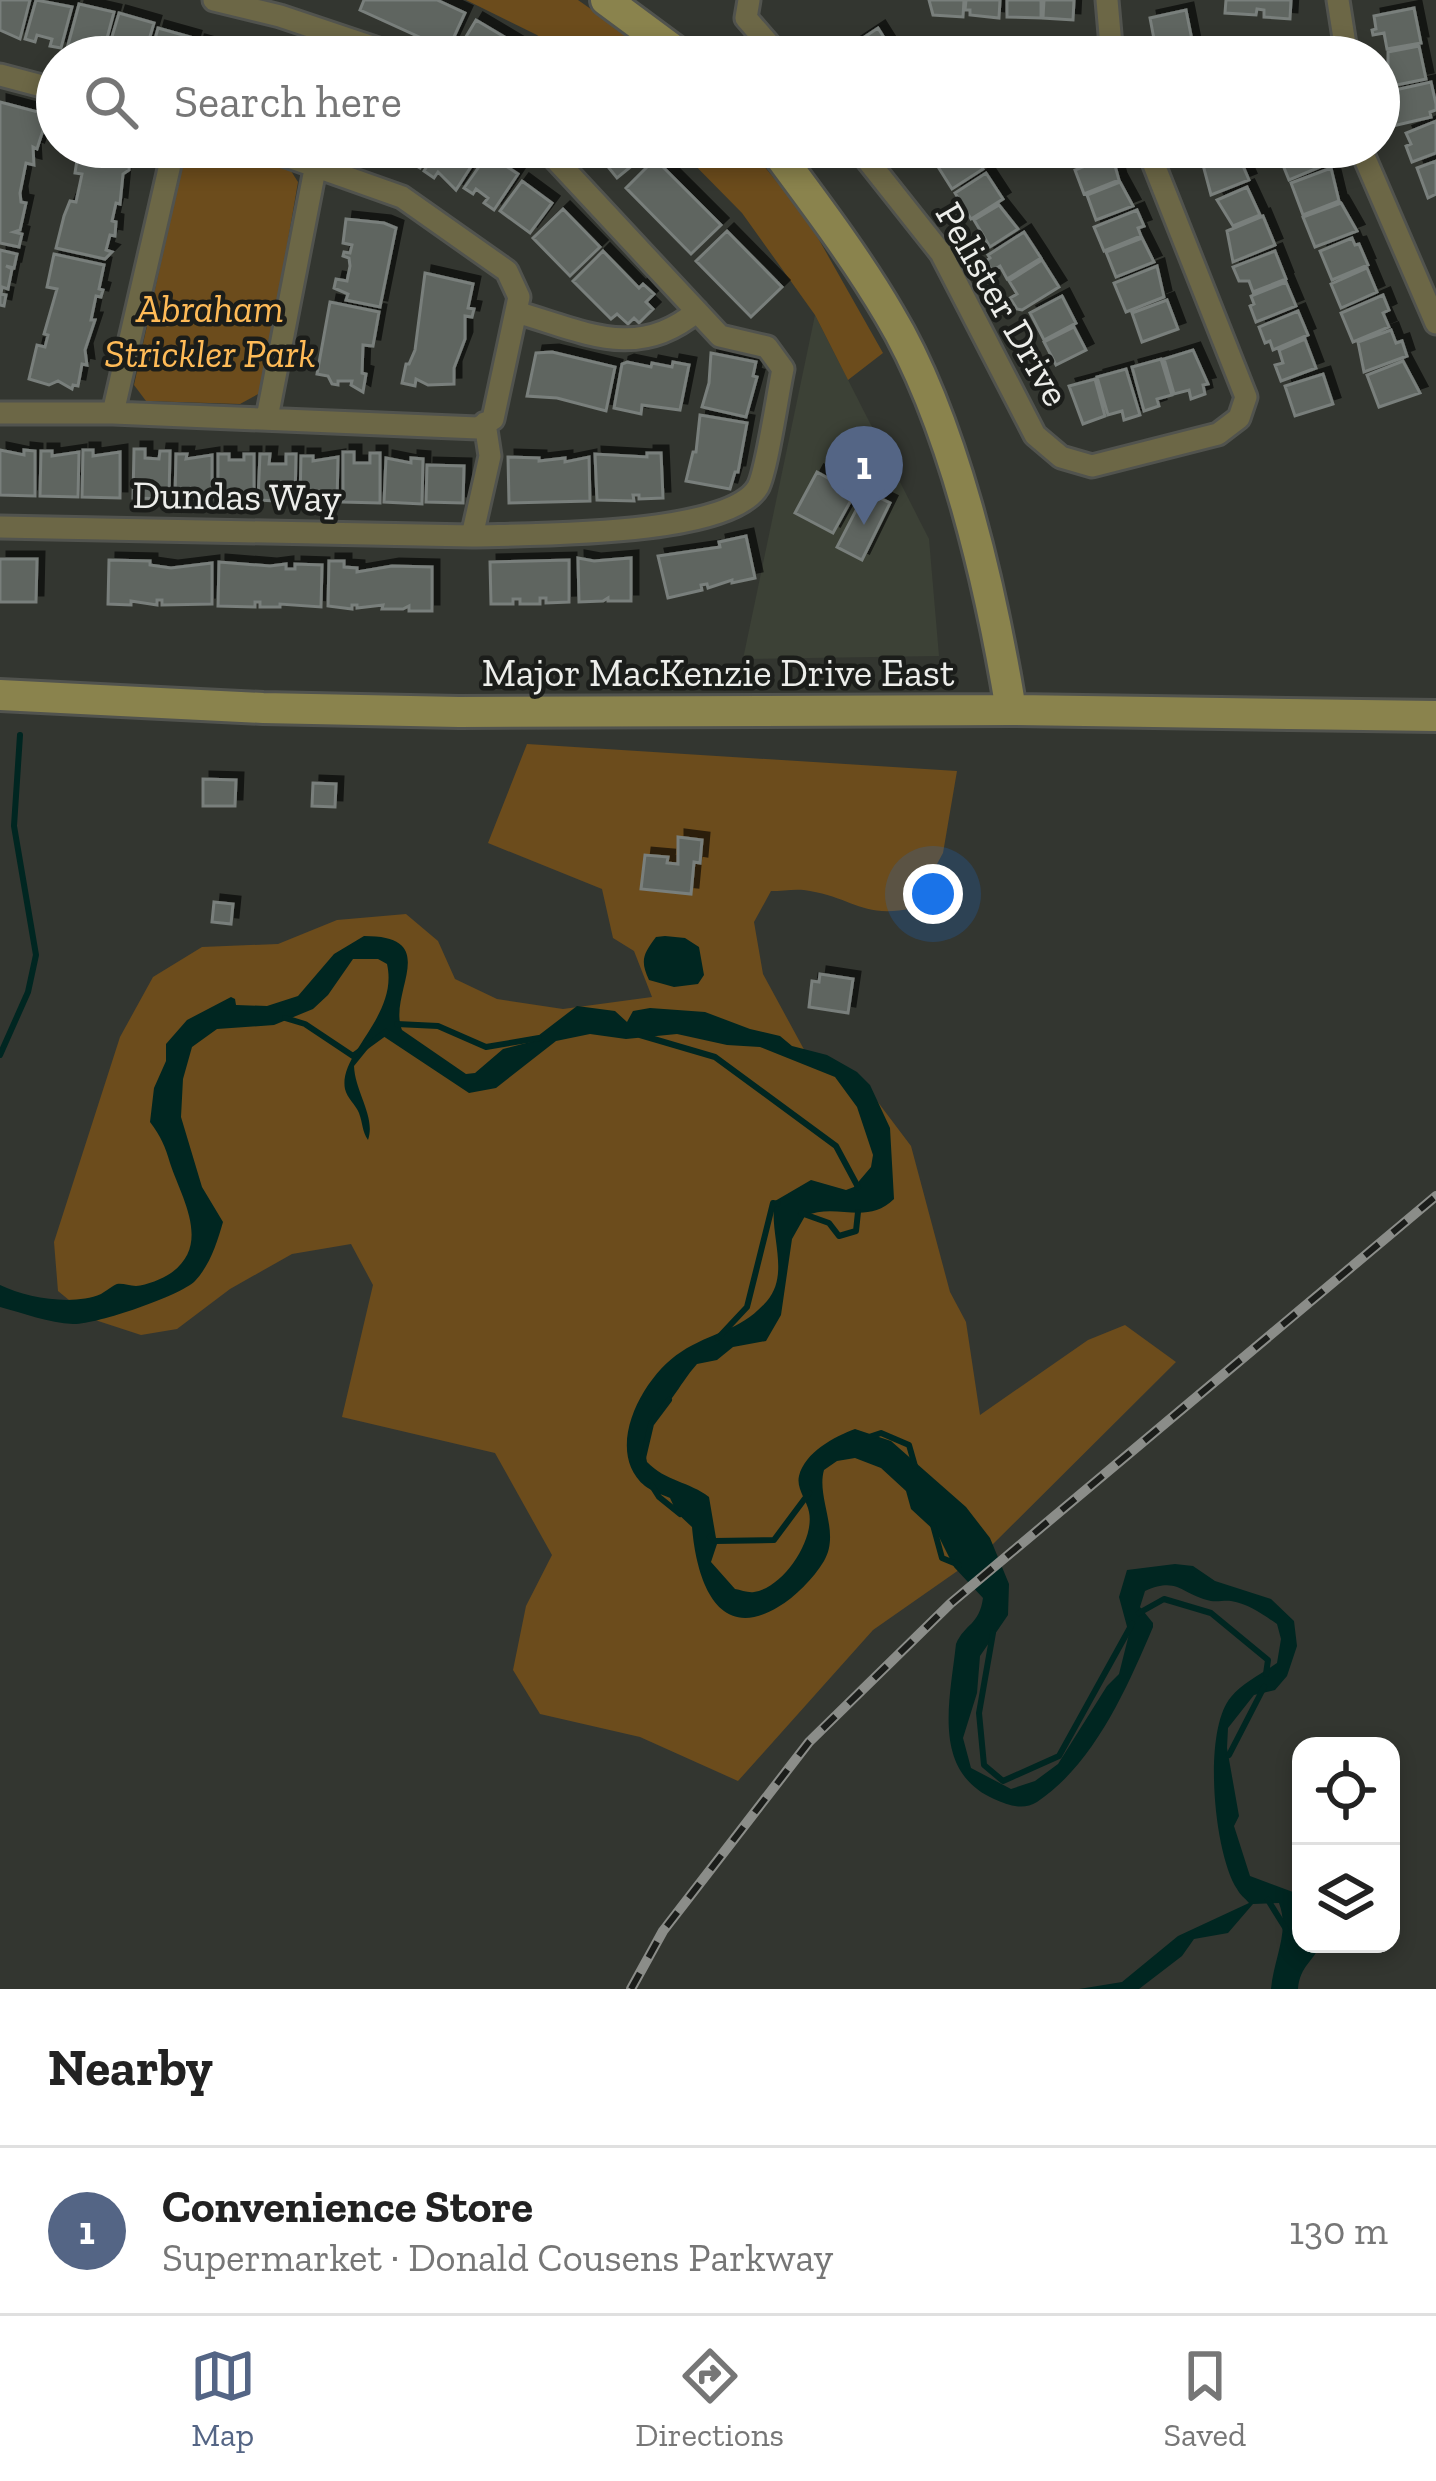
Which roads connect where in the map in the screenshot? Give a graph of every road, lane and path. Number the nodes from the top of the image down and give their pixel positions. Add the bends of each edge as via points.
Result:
1 (214, 0) edge
2 (605, 0) edge
3 (749, 0) edge
4 (1107, 0) edge
5 (1338, 0) edge
6 (340, 36) edge
7 (654, 36) edge
8 (762, 36) edge
9 (1110, 36) edge
10 (1344, 36) edge
11 (0, 75) edge
12 (36, 84) edge
13 (169, 168) edge
14 (315, 168) edge
15 (326, 168) edge
16 (564, 168) edge
17 (788, 168) edge
18 (873, 168) edge
19 (1155, 168) edge
20 (1369, 168) edge
21 (697, 311) junction
22 (516, 312) junction
23 (1436, 323) edge
24 (0, 412) edge
25 (113, 413) junction
26 (267, 418) junction
27 (485, 423) junction
28 (0, 527) edge
29 (472, 536) junction
30 (0, 695) edge
31 (1011, 710) junction
32 (1436, 716) edge

1 - 6 street
2 - 7 main road
3 - 8 street via 746,18
4 - 9 street
5 - 10 street
11 - 12 street
13 - 25 street
14 - 26 street
15 - 22 street via 402,197 507,271 518,288
16 - 21 street, Dundas Way
17 - 31 main road via 891,315 919,375 975,536
18 - 19 street, Pelister Drive via 940,253 1035,435 1061,457 1092,466 1218,434 1239,418 1246,397
20 - 23 street
21 - 22 street via 663,335 618,339
21 - 29 street, Dundas Way via 720,336 767,347 783,369 759,486 736,509 623,531
22 - 27 street via 498,409
24 - 25 street
25 - 26 street
26 - 27 street
27 - 29 street via 490,456
28 - 29 street, Dundas Way
30 - 31 main road, Major MacKenzie Drive East via 437,712
31 - 32 main road, Major MacKenzie Drive East

